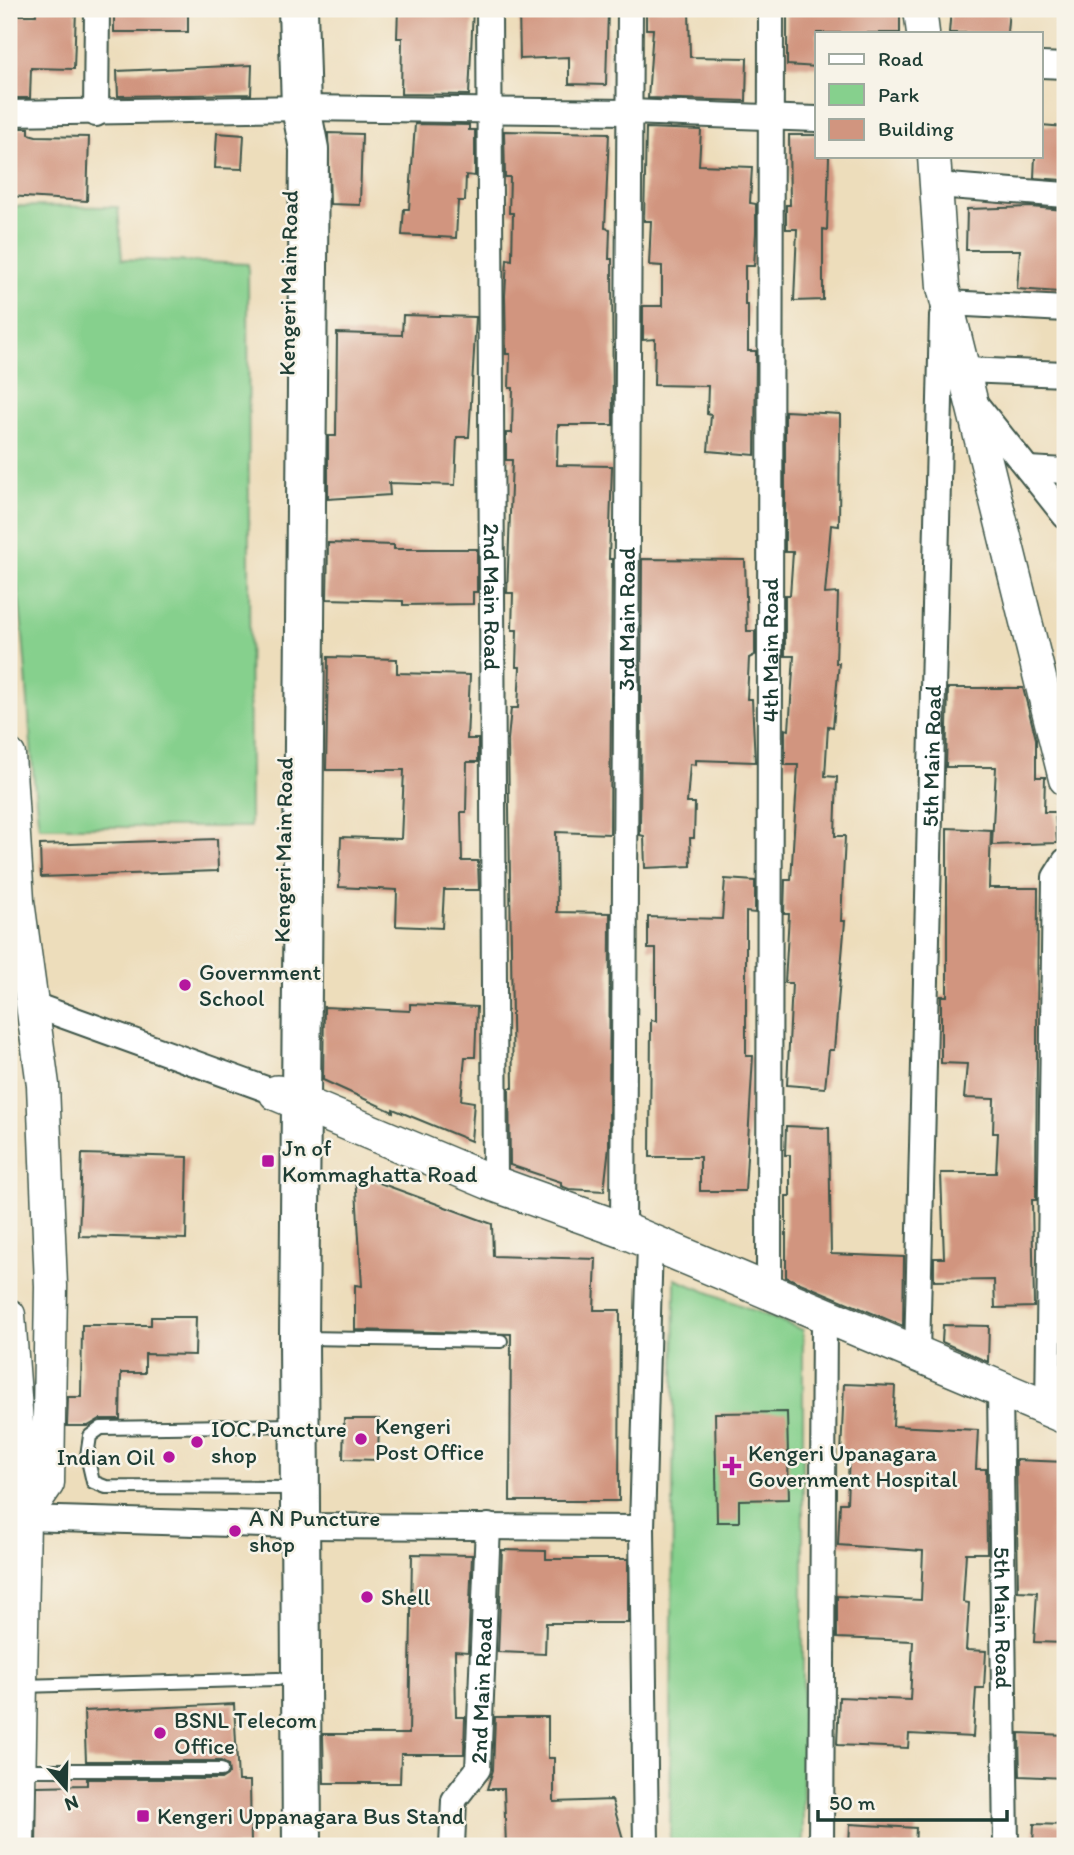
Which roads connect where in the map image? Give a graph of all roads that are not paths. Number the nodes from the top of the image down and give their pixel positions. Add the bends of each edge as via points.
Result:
1 (97, 9) edge
2 (298, 9) edge
3 (489, 9) edge
4 (630, 9) edge
5 (771, 9) edge
6 (920, 9) edge
7 (923, 32) edge
8 (1042, 65) edge
9 (1065, 66) edge
10 (300, 108) junction
11 (492, 111) junction
12 (9, 113) edge
13 (629, 113) junction
14 (96, 114) junction
15 (770, 117) junction
16 (815, 119) edge
17 (936, 170) edge
18 (1065, 195) edge
19 (945, 295) junction
20 (1065, 309) edge
21 (1065, 374) edge
22 (968, 384) junction
23 (1028, 469) junction
24 (1065, 471) edge
25 (1065, 516) edge
26 (9, 755) edge
27 (1065, 779) edge
28 (1065, 861) edge
29 (31, 1004) junction
30 (289, 1098) junction
31 (495, 1184) junction
32 (637, 1237) junction
33 (769, 1292) junction
34 (1058, 1297) edge
35 (9, 1315) edge
36 (824, 1315) junction
37 (299, 1338) junction
38 (501, 1341) dead end
39 (917, 1354) junction
40 (1000, 1389) junction
41 (1057, 1413) edge
42 (288, 1426) junction
43 (289, 1507) junction
44 (24, 1518) junction
45 (488, 1526) junction
46 (642, 1528) junction
47 (278, 1679) junction
48 (21, 1686) junction
49 (19, 1770) junction
50 (221, 1770) dead end
51 (18, 1846) edge
52 (278, 1846) edge
53 (302, 1846) edge
54 (452, 1846) edge
55 (646, 1846) edge
56 (821, 1846) edge
57 (1006, 1846) edge

1 - 14 street
2 - 10 main road, Kengeri Main Road
3 - 11 street, 2nd Main Road
4 - 13 street, 3rd Main Road
5 - 15 street, 4th Main Road
6 - 7 street
8 - 9 street
10 - 11 street
10 - 14 street
10 - 30 main road, Kengeri Main Road via 290,134 289,155 281,1006
11 - 13 street
11 - 31 street, 2nd Main Road
12 - 14 street
13 - 15 street
13 - 32 street, 3rd Main Road
15 - 16 street
15 - 33 street, 4th Main Road
17 - 18 street
17 - 19 street, 5th Main Road
19 - 20 street
19 - 22 street
19 - 39 street, 5th Main Road
21 - 22 street
22 - 23 street
22 - 27 street
23 - 24 street
23 - 25 street
26 - 29 street via 18,901
28 - 34 street via 1055,877
29 - 30 street
29 - 44 street via 43,1085 51,1286 48,1483
30 - 31 main road
30 - 37 main road, Kengeri Main Road
30 - 42 main road, Kengeri Main Road
31 - 32 main road
32 - 33 main road
32 - 46 street, 3rd Main Road
33 - 36 main road
34 - 41 street
35 - 44 street
36 - 39 main road
36 - 56 street
37 - 38 lane
37 - 42 main road, Kengeri Main Road
39 - 40 main road
40 - 41 main road
40 - 57 street, 5th Main Road
42 - 43 main road, Kengeri Main Road
42 - 43 lane via 101,1428 90,1436 88,1456 93,1482 106,1487
43 - 44 street
43 - 45 street
43 - 47 main road, Kengeri Main Road
43 - 53 main road, Kengeri Main Road
44 - 48 street
45 - 46 street
45 - 54 street, 2nd Main Road via 478,1769 454,1800
46 - 55 street, 3rd Main Road
47 - 48 lane
47 - 52 main road, Kengeri Main Road
48 - 49 street
49 - 50 lane
49 - 51 street

